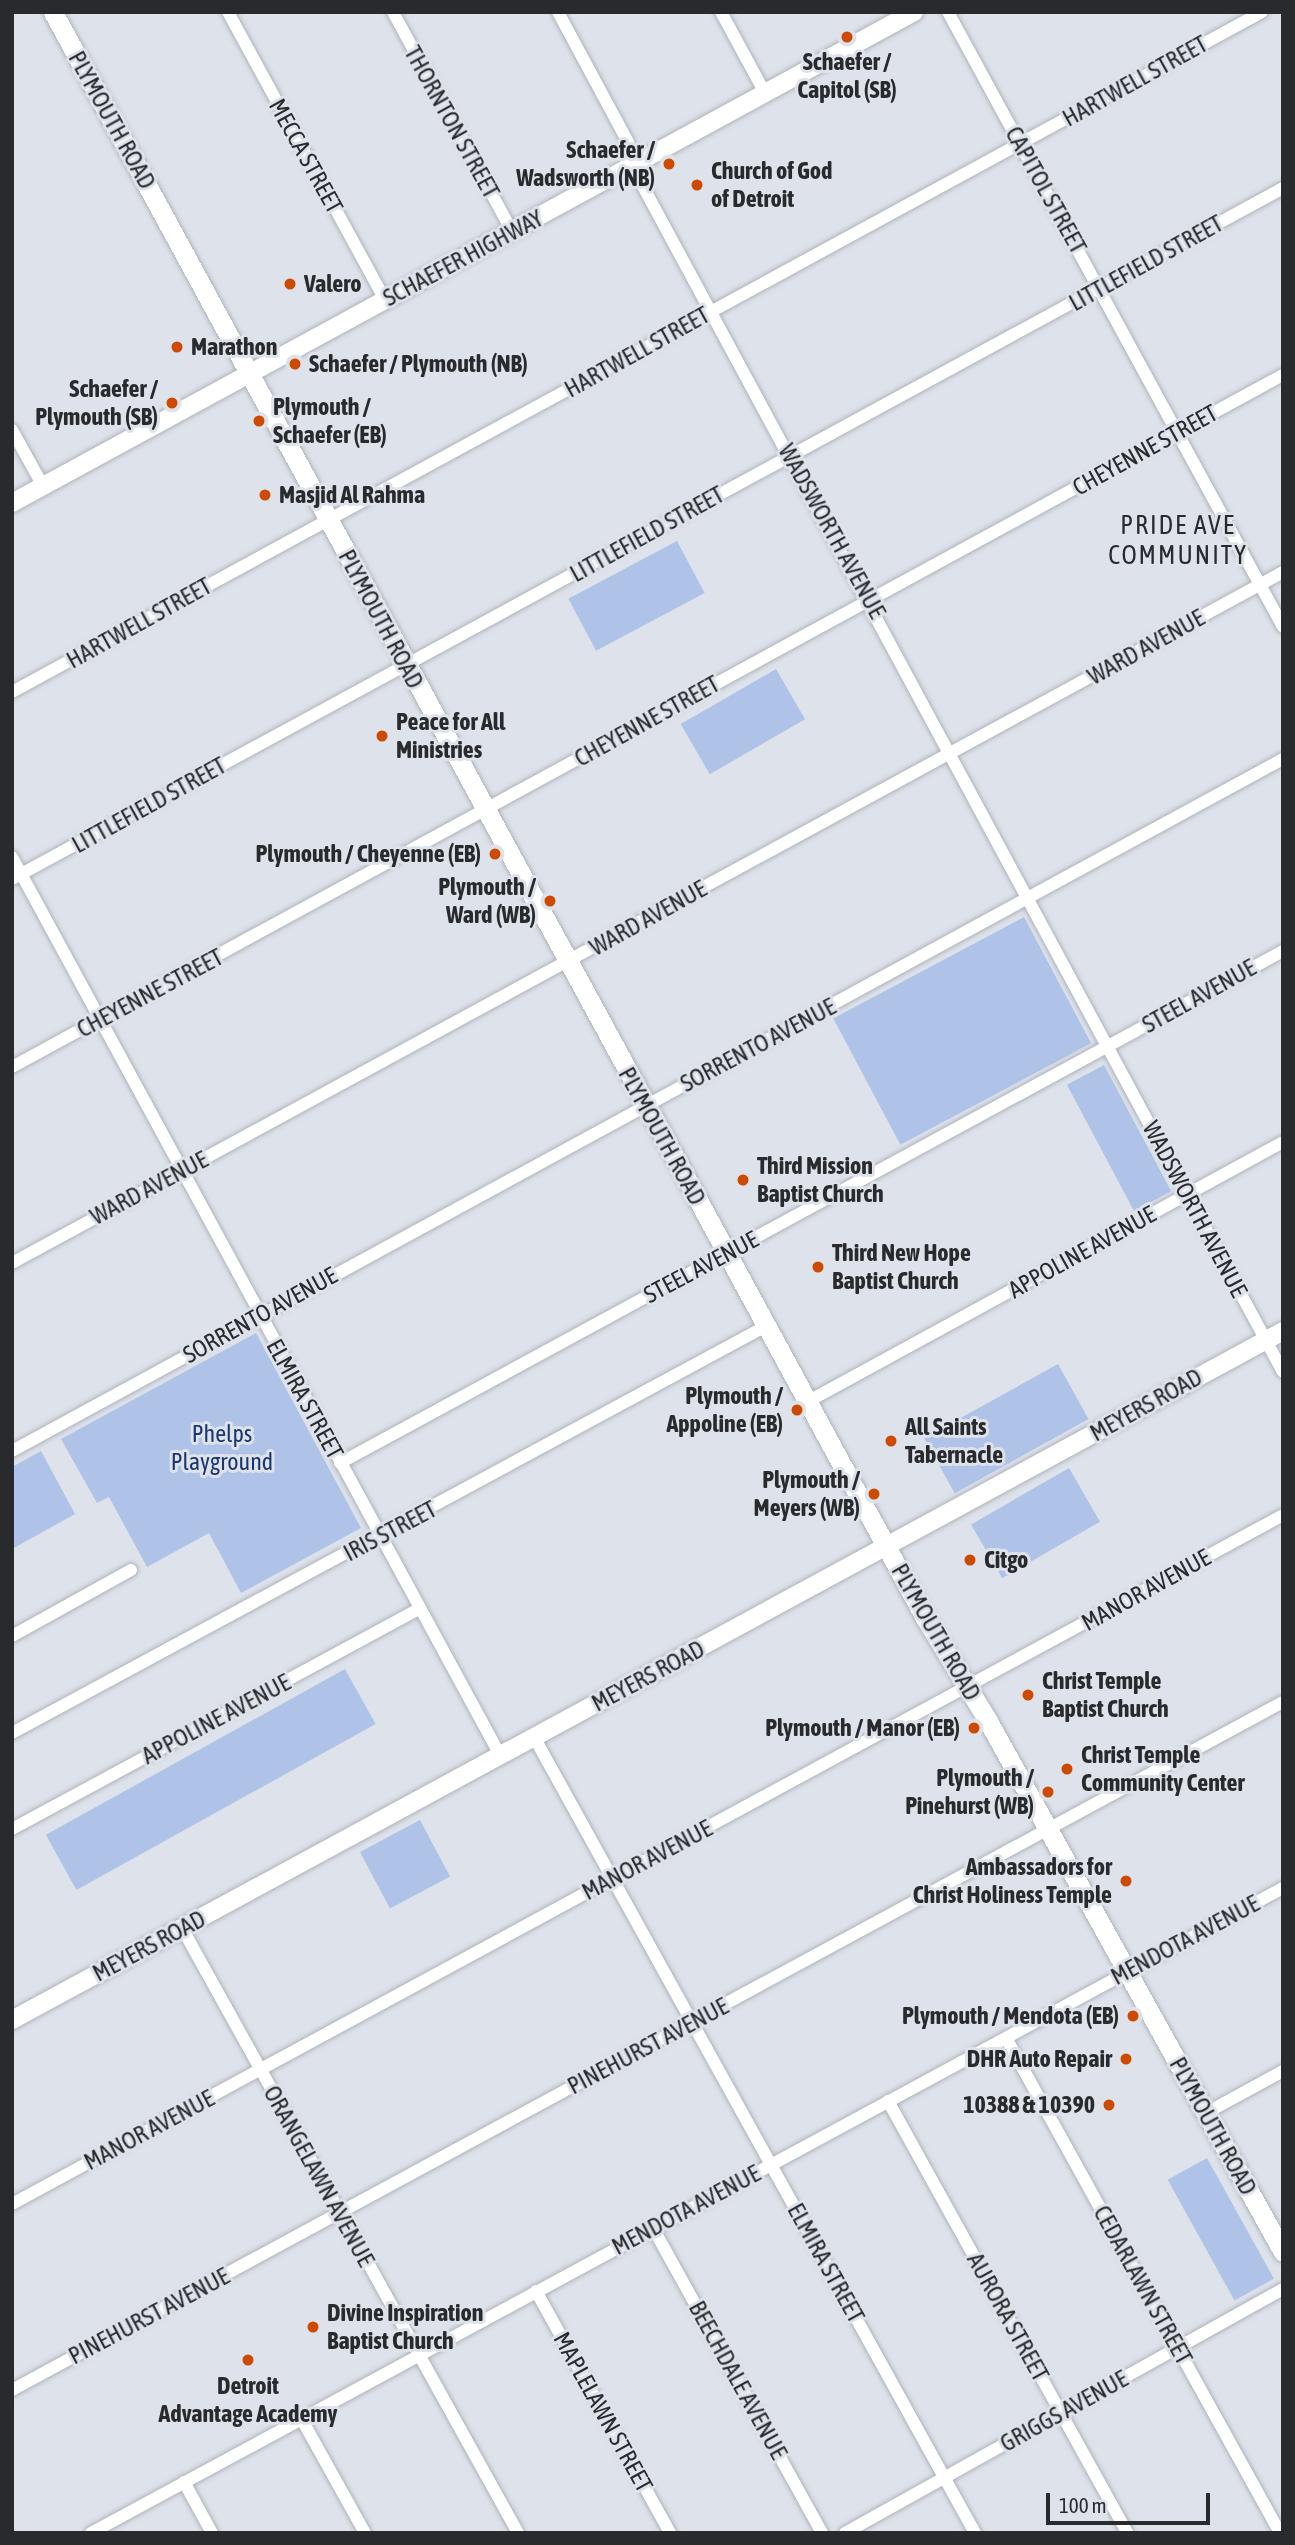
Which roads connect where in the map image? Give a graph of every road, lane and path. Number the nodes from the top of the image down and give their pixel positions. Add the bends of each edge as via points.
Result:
1 (53, 12) edge
2 (228, 12) edge
3 (393, 12) edge
4 (558, 12) edge
5 (722, 12) edge
6 (914, 12) edge
7 (948, 12) edge
8 (1262, 12) edge
9 (889, 18) edge
10 (765, 93) junction
11 (1020, 144) junction
12 (632, 166) junction
13 (1283, 188) edge
14 (512, 232) junction
15 (1099, 288) junction
16 (385, 300) junction
17 (712, 312) junction
18 (249, 374) junction
19 (1283, 375) edge
20 (12, 430) edge
21 (1178, 432) junction
22 (790, 456) junction
23 (43, 486) junction
24 (12, 503) edge
25 (328, 520) junction
26 (1283, 572) edge
27 (1260, 585) junction
28 (869, 600) junction
29 (1283, 627) edge
30 (406, 665) junction
31 (12, 692) edge
32 (952, 752) junction
33 (1283, 759) edge
34 (484, 810) junction
35 (12, 857) edge
36 (17, 877) edge
37 (1029, 898) junction
38 (1283, 951) edge
39 (566, 961) junction
40 (100, 1019) junction
41 (1108, 1046) junction
42 (12, 1067) edge
43 (645, 1106) junction
44 (1283, 1142) edge
45 (182, 1171) junction
46 (1187, 1194) junction
47 (726, 1254) junction
48 (12, 1263) edge
49 (259, 1315) junction
50 (766, 1326) junction
51 (1283, 1331) edge
52 (1265, 1340) junction
53 (1283, 1372) edge
54 (807, 1402) junction
55 (12, 1451) edge
56 (340, 1463) junction
57 (1283, 1515) edge
58 (381, 1536) junction
59 (886, 1546) junction
60 (131, 1570) dead end
61 (420, 1608) junction
62 (12, 1636) edge
63 (967, 1687) junction
64 (1283, 1702) edge
65 (12, 1733) edge
66 (534, 1737) junction
67 (500, 1755) junction
68 (12, 1829) edge
69 (1049, 1829) junction
70 (612, 1878) junction
71 (1283, 1888) edge
72 (182, 1928) junction
73 (1128, 1972) junction
74 (12, 2020) edge
75 (692, 2022) junction
76 (1006, 2038) junction
77 (261, 2070) junction
78 (1283, 2071) edge
79 (888, 2101) junction
80 (1206, 2113) junction
81 (771, 2164) junction
82 (12, 2204) edge
83 (340, 2212) junction
84 (653, 2228) junction
85 (1283, 2252) edge
86 (1283, 2289) edge
87 (536, 2291) junction
88 (1177, 2347) junction
89 (418, 2354) junction
90 (12, 2390) edge
91 (1061, 2412) junction
92 (301, 2418) junction
93 (944, 2478) junction
94 (184, 2482) junction
95 (91, 2533) edge
96 (212, 2533) edge
97 (365, 2533) edge
98 (517, 2533) edge
99 (670, 2533) edge
100 (822, 2533) edge
101 (845, 2533) edge
102 (975, 2533) edge
103 (1128, 2533) edge
104 (1280, 2533) edge

1 - 18 main road, PLYMOUTH ROAD
2 - 16 street, MECCA STREET
3 - 14 street, THORNTON STREET
4 - 12 street, WADSWORTH AVENUE via 628,142
5 - 10 street
6 - 9 street, SCHAEFER HIGHWAY
7 - 11 street, CAPITOL STREET
8 - 11 street, HARTWELL STREET
9 - 10 street, SCHAEFER HIGHWAY
10 - 12 street, SCHAEFER HIGHWAY
11 - 15 street, CAPITOL STREET
11 - 17 street, HARTWELL STREET
12 - 14 street, SCHAEFER HIGHWAY
12 - 17 street, WADSWORTH AVENUE
13 - 15 street, LITTLEFIELD STREET
14 - 16 street, SCHAEFER HIGHWAY
15 - 21 street, CAPITOL STREET
15 - 22 street, LITTLEFIELD STREET
16 - 18 street, SCHAEFER HIGHWAY
17 - 22 street, WADSWORTH AVENUE
17 - 25 street, HARTWELL STREET
18 - 23 street, SCHAEFER HIGHWAY
18 - 25 main road, PLYMOUTH ROAD
19 - 21 street, CHEYENNE STREET
20 - 23 street
21 - 27 street, CAPITOL STREET
21 - 28 street, CHEYENNE STREET
22 - 28 street, WADSWORTH AVENUE
22 - 30 street, LITTLEFIELD STREET
23 - 24 street, SCHAEFER HIGHWAY
25 - 30 main road, PLYMOUTH ROAD
25 - 31 street, HARTWELL STREET
26 - 27 street, WARD AVENUE
27 - 29 street, CAPITOL STREET
27 - 32 street, WARD AVENUE
28 - 32 street, WADSWORTH AVENUE
28 - 34 street, CHEYENNE STREET
30 - 34 main road, PLYMOUTH ROAD
30 - 36 street, LITTLEFIELD STREET
32 - 37 street, WADSWORTH AVENUE
32 - 39 street, WARD AVENUE
33 - 37 street, SORRENTO AVENUE
34 - 39 main road, PLYMOUTH ROAD
34 - 40 street, CHEYENNE STREET
35 - 36 street, ELMIRA STREET
36 - 40 street, ELMIRA STREET
37 - 41 street, WADSWORTH AVENUE
37 - 43 street, SORRENTO AVENUE
38 - 41 street, STEEL AVENUE
39 - 43 main road, PLYMOUTH ROAD
39 - 45 street, WARD AVENUE
40 - 42 street, CHEYENNE STREET
40 - 45 street, ELMIRA STREET
41 - 46 street, WADSWORTH AVENUE
41 - 47 street, STEEL AVENUE
43 - 47 main road, PLYMOUTH ROAD
43 - 49 street, SORRENTO AVENUE
44 - 46 street, APPOLINE AVENUE
45 - 48 street, WARD AVENUE
45 - 49 street, ELMIRA STREET
46 - 52 street, WADSWORTH AVENUE
46 - 54 street, APPOLINE AVENUE
47 - 50 main road, PLYMOUTH ROAD
47 - 56 street, STEEL AVENUE
49 - 55 street, SORRENTO AVENUE
49 - 56 street, ELMIRA STREET
50 - 54 main road, PLYMOUTH ROAD
50 - 58 street, IRIS STREET
51 - 52 street, MEYERS ROAD
52 - 53 street, WADSWORTH AVENUE
52 - 59 street, MEYERS ROAD
54 - 59 main road, PLYMOUTH ROAD
56 - 58 street, ELMIRA STREET
57 - 63 street, MANOR AVENUE
58 - 61 street, ELMIRA STREET
58 - 65 street, IRIS STREET
59 - 63 main road, PLYMOUTH ROAD
59 - 66 street, MEYERS ROAD
60 - 62 street
61 - 67 street, ELMIRA STREET
61 - 68 street, APPOLINE AVENUE
63 - 69 main road, PLYMOUTH ROAD
63 - 70 street, MANOR AVENUE
64 - 69 street, PINEHURST AVENUE
66 - 67 street, MEYERS ROAD
66 - 70 street, ELMIRA STREET
67 - 72 street, MEYERS ROAD
69 - 73 main road, PLYMOUTH ROAD
69 - 75 street, PINEHURST AVENUE
70 - 75 street, ELMIRA STREET
70 - 77 street, MANOR AVENUE
71 - 73 street, MENDOTA AVENUE
72 - 74 street, MEYERS ROAD
72 - 77 street, ORANGELAWN AVENUE
73 - 76 street, MENDOTA AVENUE
73 - 80 main road, PLYMOUTH ROAD
75 - 81 street, ELMIRA STREET
75 - 83 street, PINEHURST AVENUE
76 - 79 street, MENDOTA AVENUE
76 - 88 street, CEDARLAWN STREET
77 - 82 street, MANOR AVENUE
77 - 83 street, ORANGELAWN AVENUE
78 - 80 street
79 - 81 street, MENDOTA AVENUE
79 - 91 street, AURORA STREET
80 - 85 main road, PLYMOUTH ROAD
81 - 84 street, MENDOTA AVENUE
81 - 93 street, ELMIRA STREET
83 - 89 street, ORANGELAWN AVENUE
83 - 90 street, PINEHURST AVENUE
84 - 87 street, MENDOTA AVENUE
84 - 100 street, BEECHDALE AVENUE
86 - 88 street, GRIGGS AVENUE
87 - 89 street, MENDOTA AVENUE
87 - 99 street, MAPLELAWN STREET
88 - 91 street, GRIGGS AVENUE
88 - 104 street, CEDARLAWN STREET
89 - 92 street, MENDOTA AVENUE
89 - 98 street, ORANGELAWN AVENUE
91 - 93 street, GRIGGS AVENUE
91 - 103 street, AURORA STREET
92 - 94 street, MENDOTA AVENUE
92 - 97 street
93 - 101 street, GRIGGS AVENUE
93 - 102 street, ELMIRA STREET
94 - 95 street, MENDOTA AVENUE
94 - 96 street

